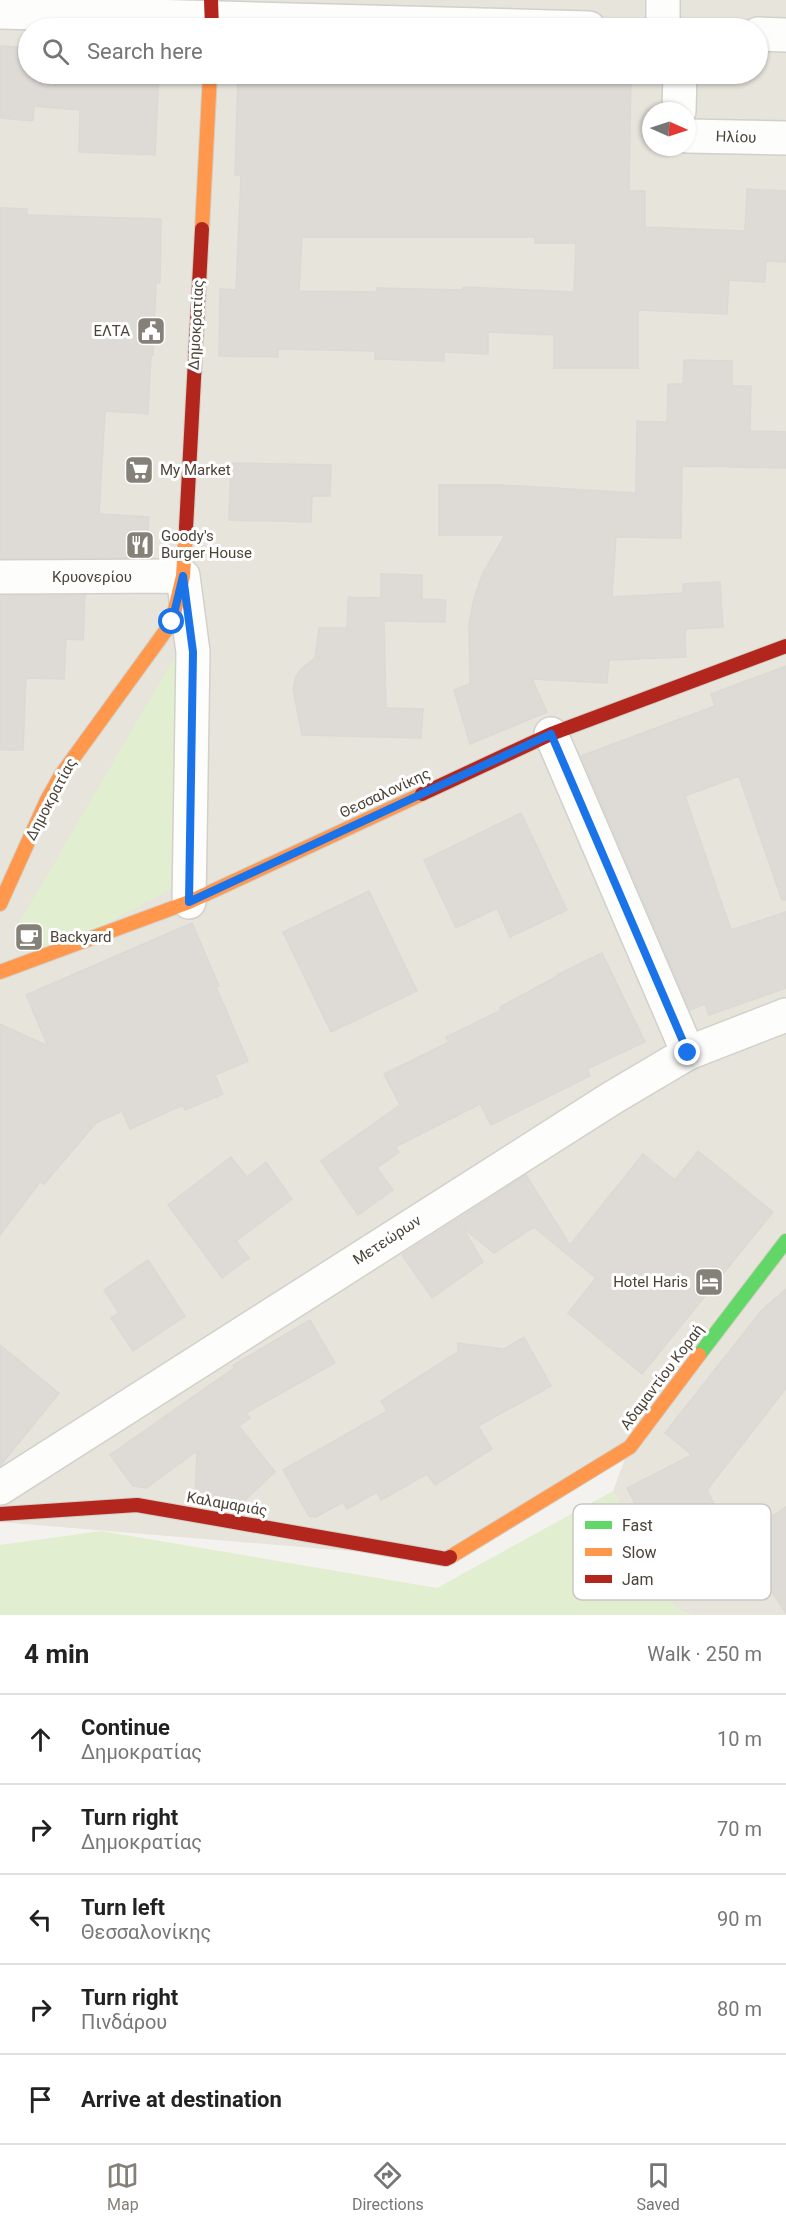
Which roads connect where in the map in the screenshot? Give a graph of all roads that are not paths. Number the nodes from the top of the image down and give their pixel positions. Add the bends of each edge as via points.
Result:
1 (663, 0) edge
2 (0, 12) edge
3 (212, 16) edge
4 (275, 18) edge
5 (663, 18) edge
6 (768, 34) edge
7 (786, 35) edge
8 (209, 84) edge
9 (680, 84) edge
10 (679, 102) edge
11 (696, 136) edge
12 (786, 138) edge
13 (183, 576) junction
14 (0, 577) edge
15 (786, 646) edge
16 (551, 734) junction
17 (189, 902) junction
18 (0, 904) edge
19 (0, 972) edge
20 (786, 1015) edge
21 (688, 1053) junction
22 (786, 1241) edge
23 (0, 1488) edge
24 (0, 1514) edge
25 (446, 1559) joint

1 - 5 street
2 - 3 street
3 - 4 street
6 - 7 street
8 - 13 street, Δημοκρατίας
9 - 10 street
11 - 12 street, Ηλίου
13 - 14 street, Κρυονερίου
13 - 17 street, Δημοκρατίας via 193,652
13 - 18 street, Δημοκρατίας via 172,622 61,775
15 - 16 street, Θεσσαλονίκης
16 - 17 street, Θεσσαλονίκης
16 - 21 street
17 - 19 street, Θεσσαλονίκης
20 - 21 street, Μετεώρων
21 - 23 street, Μετεώρων via 463,1191
22 - 25 street, Αδαμαντίου Κοραή via 630,1447
24 - 25 street, Καλαμαριάς via 137,1505

